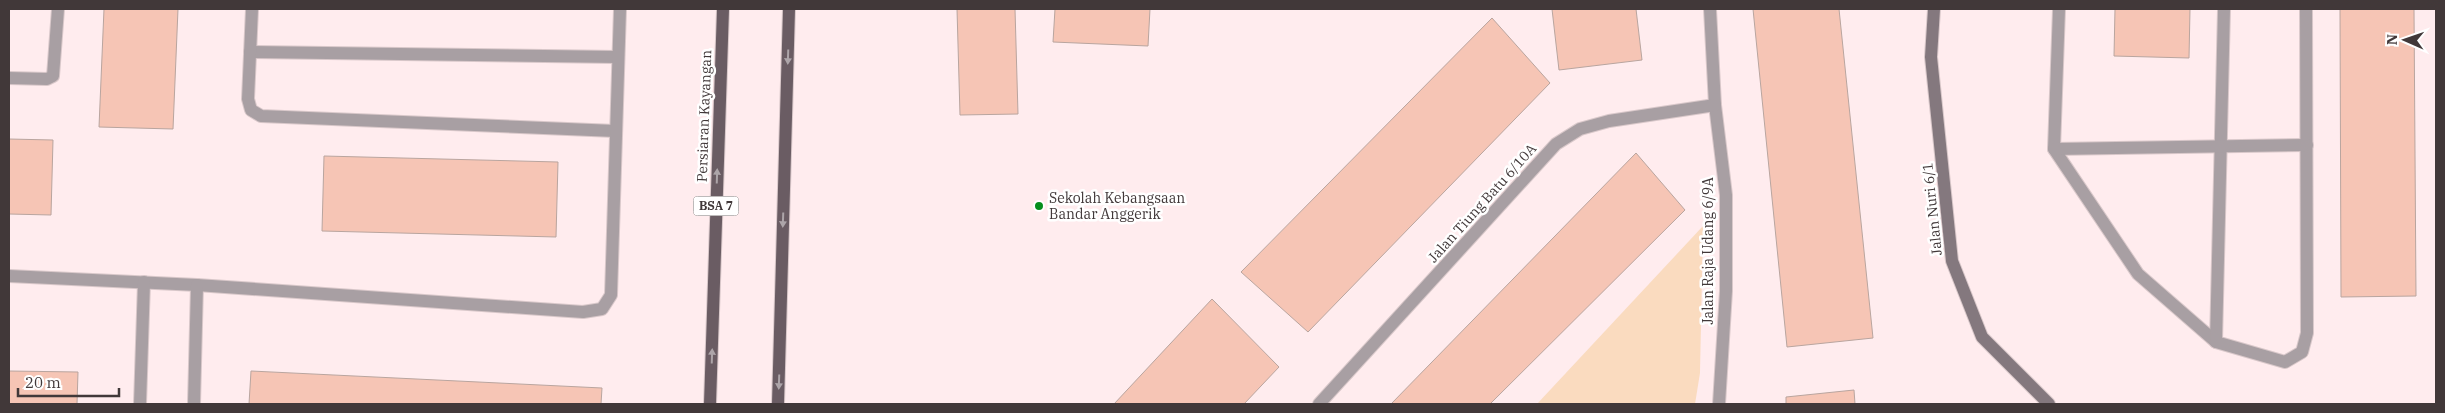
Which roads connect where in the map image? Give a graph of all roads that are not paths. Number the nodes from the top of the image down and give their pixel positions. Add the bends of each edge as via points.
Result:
1 (58, 9) edge
2 (252, 9) edge
3 (620, 9) edge
4 (723, 9) edge
5 (789, 9) edge
6 (1710, 9) edge
7 (1934, 9) edge
8 (2059, 9) edge
9 (2224, 9) edge
10 (2306, 9) edge
11 (250, 52) junction
12 (617, 58) junction
13 (9, 78) edge
14 (1715, 105) junction
15 (615, 131) junction
16 (2307, 145) junction
17 (2220, 146) junction
18 (2054, 149) junction
19 (9, 276) edge
20 (144, 282) junction
21 (197, 285) junction
22 (2216, 342) junction
23 (140, 404) edge
24 (194, 404) edge
25 (710, 404) edge
26 (778, 404) edge
27 (1319, 404) edge
28 (1719, 404) edge
29 (2049, 404) edge

1 - 13 street via 53,76 47,79
2 - 11 street
3 - 12 street
25 -> 4 main road, Persiaran Kayangan / BSA 7
5 -> 26 main road
6 - 14 street, Jalan Raja Udang 6/9A
7 - 29 street, Jalan Nuri 6/1 via 1931,57 1952,261 1982,337
8 - 18 street
9 - 17 street
10 - 16 street
11 - 12 street
11 - 15 street via 248,99 251,110 261,116
12 - 15 street
14 - 27 street, Jalan Tiung Batu 6/10A via 1609,121 1580,129 1556,144
14 - 28 street, Jalan Raja Udang 6/9A via 1726,195 1726,291
15 - 21 street via 611,295 602,308 583,312
16 - 17 street
16 - 22 street via 2308,333 2302,352 2285,362
17 - 18 street
17 - 22 street
18 - 22 street via 2138,274
19 - 20 street
20 - 21 street
20 - 23 street
21 - 24 street

